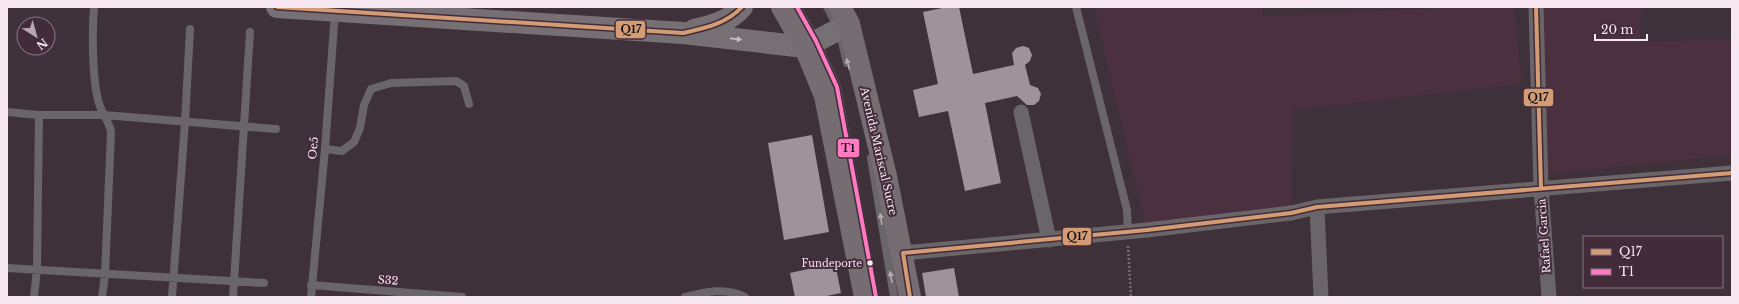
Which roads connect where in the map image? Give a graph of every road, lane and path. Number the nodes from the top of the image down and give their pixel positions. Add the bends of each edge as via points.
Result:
1 (94, 7) edge
2 (277, 7) edge
3 (742, 7) edge
4 (782, 7) edge
5 (797, 7) edge
6 (827, 7) edge
7 (1076, 7) edge
8 (1536, 7) edge
9 (335, 11) junction
10 (844, 17) edge
11 (190, 30) dead end
12 (250, 32) dead end
13 (683, 33) junction
14 (811, 44) junction
15 (849, 68) dead end
16 (469, 104) dead end
17 (7, 112) edge
18 (1021, 112) dead end
19 (39, 115) junction
20 (104, 116) junction
21 (185, 122) junction
22 (244, 127) junction
23 (276, 129) dead end
24 (325, 149) junction
25 (870, 153) dead end
26 (1732, 173) edge
27 (1540, 188) junction
28 (1317, 207) junction
29 (1128, 232) junction
30 (1049, 240) junction
31 (895, 255) junction
32 (7, 268) edge
33 (37, 270) junction
34 (105, 275) junction
35 (173, 278) junction
36 (234, 281) junction
37 (264, 283) dead end
38 (311, 285) junction
39 (34, 297) edge
40 (102, 297) edge
41 (172, 297) edge
42 (233, 297) edge
43 (311, 297) edge
44 (462, 297) edge
45 (685, 297) edge
46 (745, 297) edge
47 (865, 297) edge
48 (876, 297) edge
49 (894, 297) edge
50 (910, 297) edge
51 (1131, 297) edge
52 (1321, 297) edge
53 (1549, 297) edge

1 - 20 lane via 95,77 98,102
2 - 9 street
3 - 13 street via 728,19 715,25
4 - 14 main road
5 - 14 lane
6 - 10 lane
7 - 29 lane via 1127,210
8 - 27 street, Rafael Garcia
9 - 13 street
9 - 24 lane, Oe5
10 - 14 street
15 -> 10 lane
10 - 31 main road, Avenida Mariscal Sucre via 886,176
11 - 21 lane
12 - 22 lane
13 -> 14 street
14 - 47 main road via 825,96
14 - 48 lane via 837,87
16 - 24 lane via 464,86 456,81 391,82 371,89 354,142 342,150
17 - 19 lane
18 - 30 street
19 - 20 lane
19 - 33 lane
20 - 21 lane
20 - 34 lane via 111,132
21 - 22 lane
21 - 35 lane
22 - 23 lane
22 - 36 lane
24 - 38 lane, Oe5
31 -> 25 lane
26 - 27 street
27 - 28 street
27 - 53 street, Rafael Garcia
28 - 29 street via 1283,214
28 - 52 street
29 - 30 street
29 - 51 path
30 - 31 street
49 -> 31 lane
31 - 50 main road, Avenida Mariscal Sucre
32 - 33 lane
33 - 34 lane
33 - 39 lane
34 - 35 lane
34 - 40 lane
35 - 36 lane
35 - 41 lane
36 - 37 lane
36 - 42 lane
38 - 43 lane, Oe5
38 - 44 lane, S32
45 - 46 lane via 717,290 735,292

